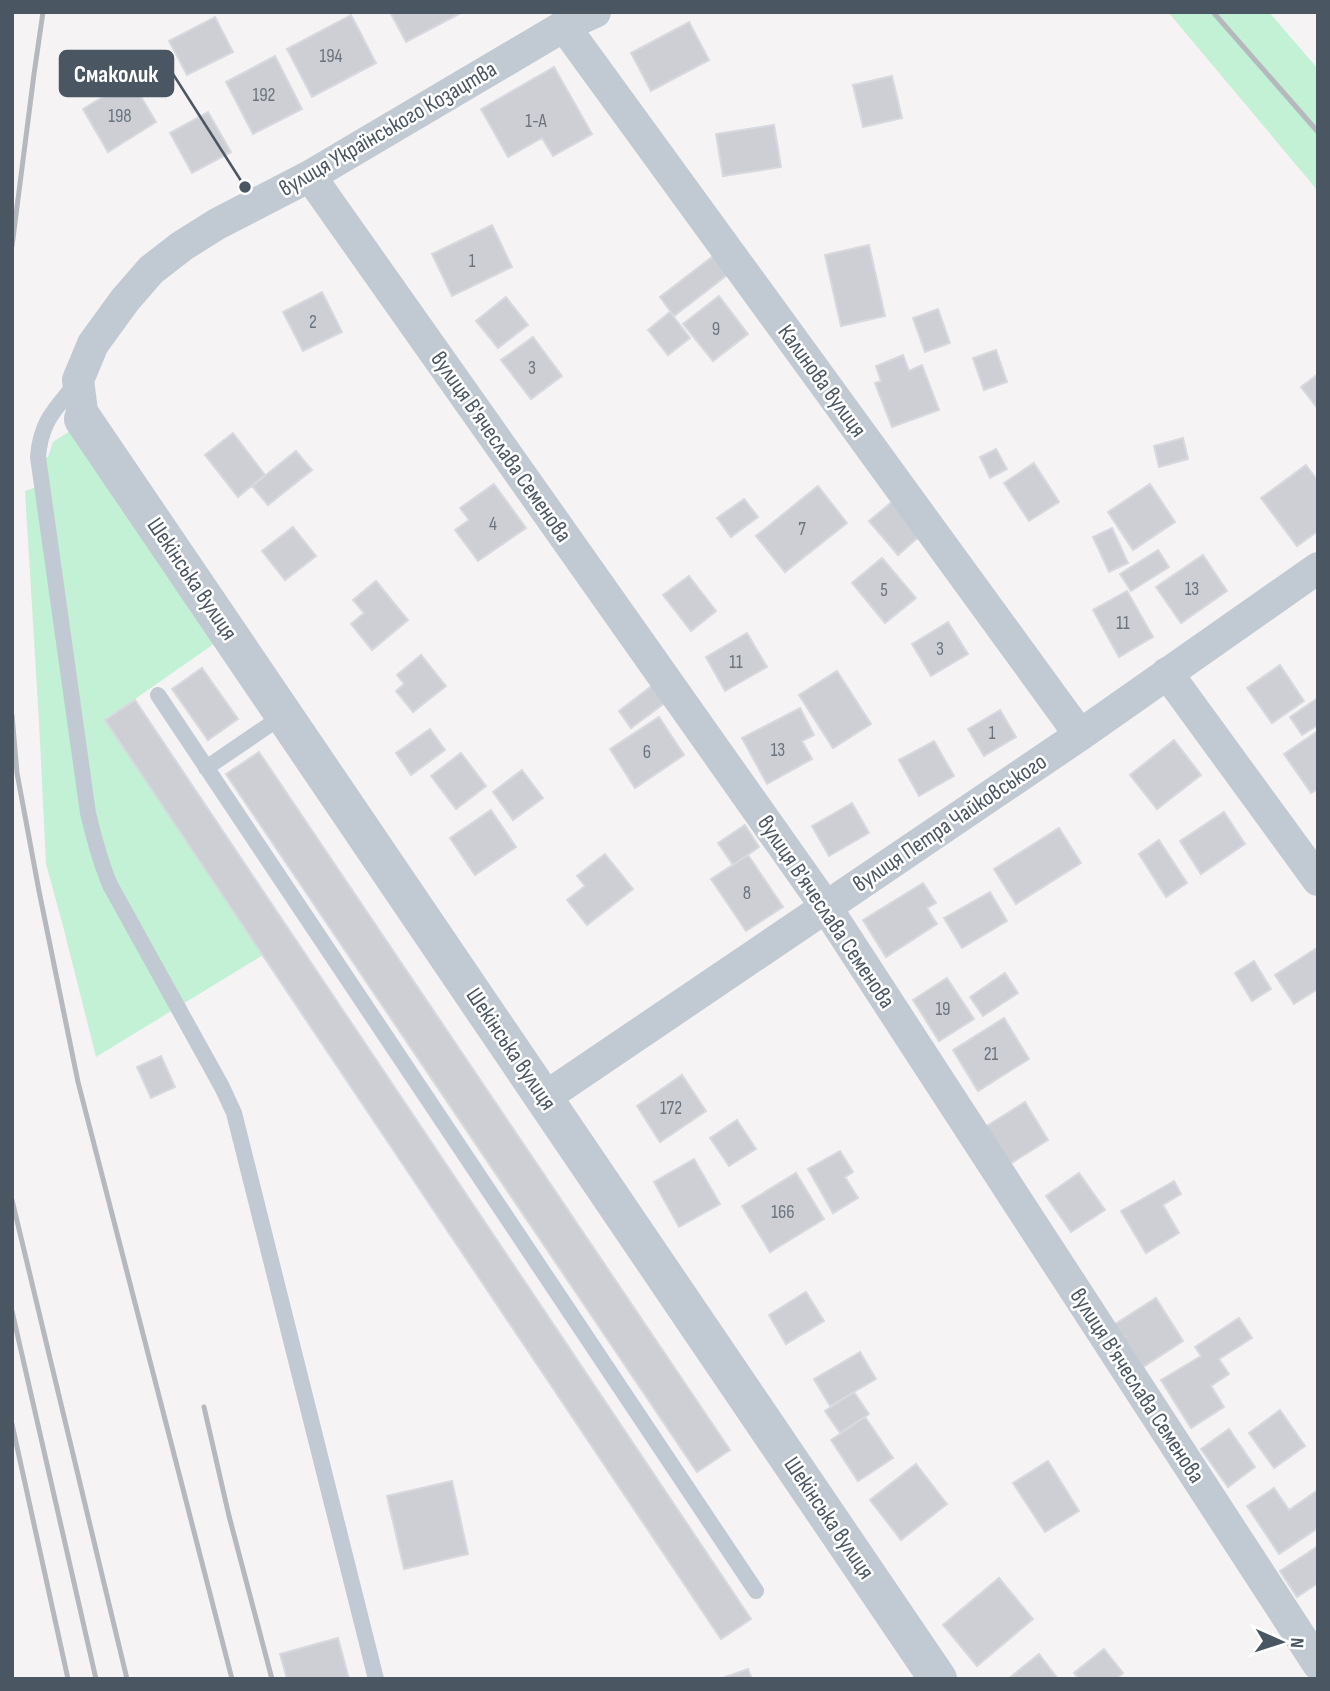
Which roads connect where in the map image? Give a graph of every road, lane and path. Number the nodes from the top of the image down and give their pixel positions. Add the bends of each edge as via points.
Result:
1 (595, 12) edge
2 (564, 26) junction
3 (310, 176) junction
4 (78, 380) junction
5 (83, 419) joint
6 (1318, 568) edge
7 (1167, 673) junction
8 (158, 695) dead end
9 (284, 715) junction
10 (1080, 735) junction
11 (206, 768) junction
12 (1318, 880) edge
13 (826, 907) junction
14 (544, 1098) junction
15 (756, 1591) dead end
16 (1318, 1664) edge
17 (376, 1679) edge
18 (938, 1679) edge

1 - 2 street, вулиця Українського Козацтва
2 - 3 street, вулиця Українського Козацтва
2 - 10 street, Калинова вулиця
3 - 4 street, вулиця Українського Козацтва via 217,224 151,270 93,344
3 - 13 street, вулиця В'ячеслава Семенова
4 - 5 street, вулиця Українського Козацтва
4 - 17 lane via 46,421 38,457 92,832 110,885 234,1113
5 - 9 street, Шекінська вулиця
6 - 7 street, вулиця Петра Чайковського
7 - 10 street, вулиця Петра Чайковського
7 - 12 street
8 - 11 lane
9 - 11 lane
9 - 14 street, Шекінська вулиця
10 - 13 street, вулиця Петра Чайковського
11 - 15 lane
13 - 14 street, вулиця Петра Чайковського
13 - 16 street, вулиця В'ячеслава Семенова
14 - 18 street, Шекінська вулиця

